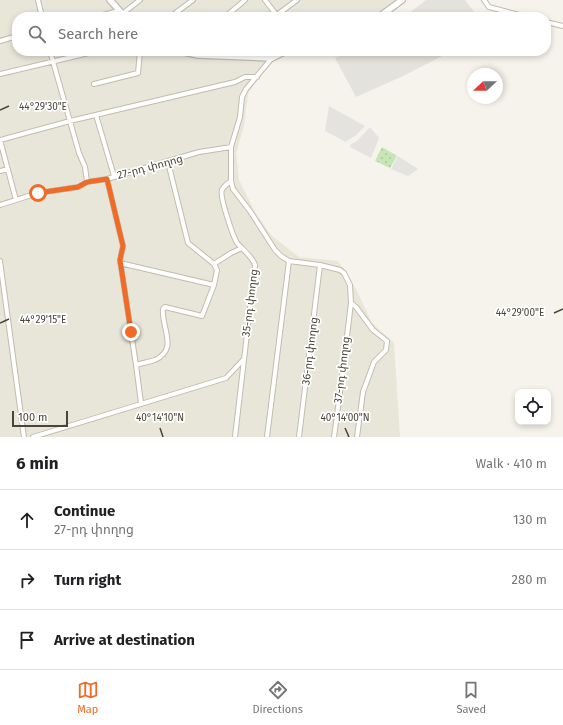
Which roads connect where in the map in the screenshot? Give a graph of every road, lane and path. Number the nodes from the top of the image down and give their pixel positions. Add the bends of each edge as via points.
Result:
1 (38, 0) edge
2 (110, 0) edge
3 (140, 0) edge
4 (193, 0) edge
5 (245, 0) edge
6 (265, 0) edge
7 (298, 0) edge
8 (402, 0) edge
9 (484, 0) edge
10 (41, 12) edge
11 (120, 12) edge
12 (125, 12) edge
13 (177, 12) edge
14 (231, 12) edge
15 (273, 12) edge
16 (282, 12) edge
17 (386, 12) edge
18 (506, 12) edge
19 (551, 23) edge
20 (563, 26) edge
21 (12, 37) edge
22 (0, 41) edge
23 (52, 56) edge
24 (75, 56) edge
25 (140, 56) edge
26 (260, 56) edge
27 (276, 56) edge
28 (272, 58) junction
29 (53, 61) junction
30 (0, 74) edge
31 (257, 77) junction
32 (94, 84) dead end
33 (96, 115) junction
34 (70, 121) junction
35 (0, 140) edge
36 (231, 147) junction
37 (168, 162) junction
38 (8, 169) junction
39 (0, 171) edge
40 (114, 176) junction
41 (107, 179) junction
42 (231, 181) junction
43 (87, 182) junction
44 (16, 200) junction
45 (0, 205) edge
46 (242, 248) junction
47 (0, 261) edge
48 (289, 261) junction
49 (120, 263) junction
50 (214, 264) junction
51 (320, 265) junction
52 (214, 285) junction
53 (351, 303) junction
54 (243, 360) junction
55 (136, 365) junction
56 (141, 403) junction
57 (24, 437) edge
58 (33, 437) edge
59 (235, 437) edge
60 (267, 437) edge
61 (300, 437) edge
62 (334, 437) edge
63 (357, 437) edge

1 - 10 street
2 - 11 street
3 - 12 street
4 - 13 street
5 - 14 street
6 - 15 street
7 - 16 street
8 - 17 street
9 - 18 street via 489,8
19 - 20 street
21 - 22 street
23 - 29 street
24 - 29 street
25 - 32 street via 138,73
26 - 28 street
27 - 28 street
28 - 31 street
29 - 30 street
29 - 34 street
31 - 33 street via 245,77 235,82
31 - 36 street via 242,97 240,117
33 - 34 street
33 - 40 street
34 - 35 street
34 - 43 street via 85,167
35 - 38 street
36 - 37 street, 27-րդ փողոց via 199,152
36 - 42 street
37 - 40 street, 27-րդ փողոց
37 - 50 street via 188,243
38 - 39 street
38 - 44 street
40 - 41 street, 27-րդ փողոց
41 - 43 street, 27-րդ փողոց
41 - 49 street via 123,246
42 - 46 street, 35-րդ փողոց via 222,189 222,197 232,232
42 - 48 street via 233,189 275,250
43 - 44 street, 27-րդ փողոց via 78,187 38,193
44 - 45 street, 27-րդ փողոց
46 - 50 street
46 - 54 street, 35-րդ փողոց via 255,265
47 - 57 street
48 - 51 street, 37-րդ փողոց
48 - 60 street
49 - 52 street
49 - 55 street
50 - 52 street via 217,270
51 - 53 street, 37-րդ փողոց via 344,273 350,285
51 - 61 street, 36-րդ փողոց
52 - 55 street via 202,316 163,309 167,350 154,360
53 - 62 street, 37-րդ փողոց
53 - 63 street via 373,330 387,341 383,355 374,362 363,392
54 - 56 street via 226,378
54 - 59 street, 35-րդ փողոց
55 - 56 street
56 - 58 street

